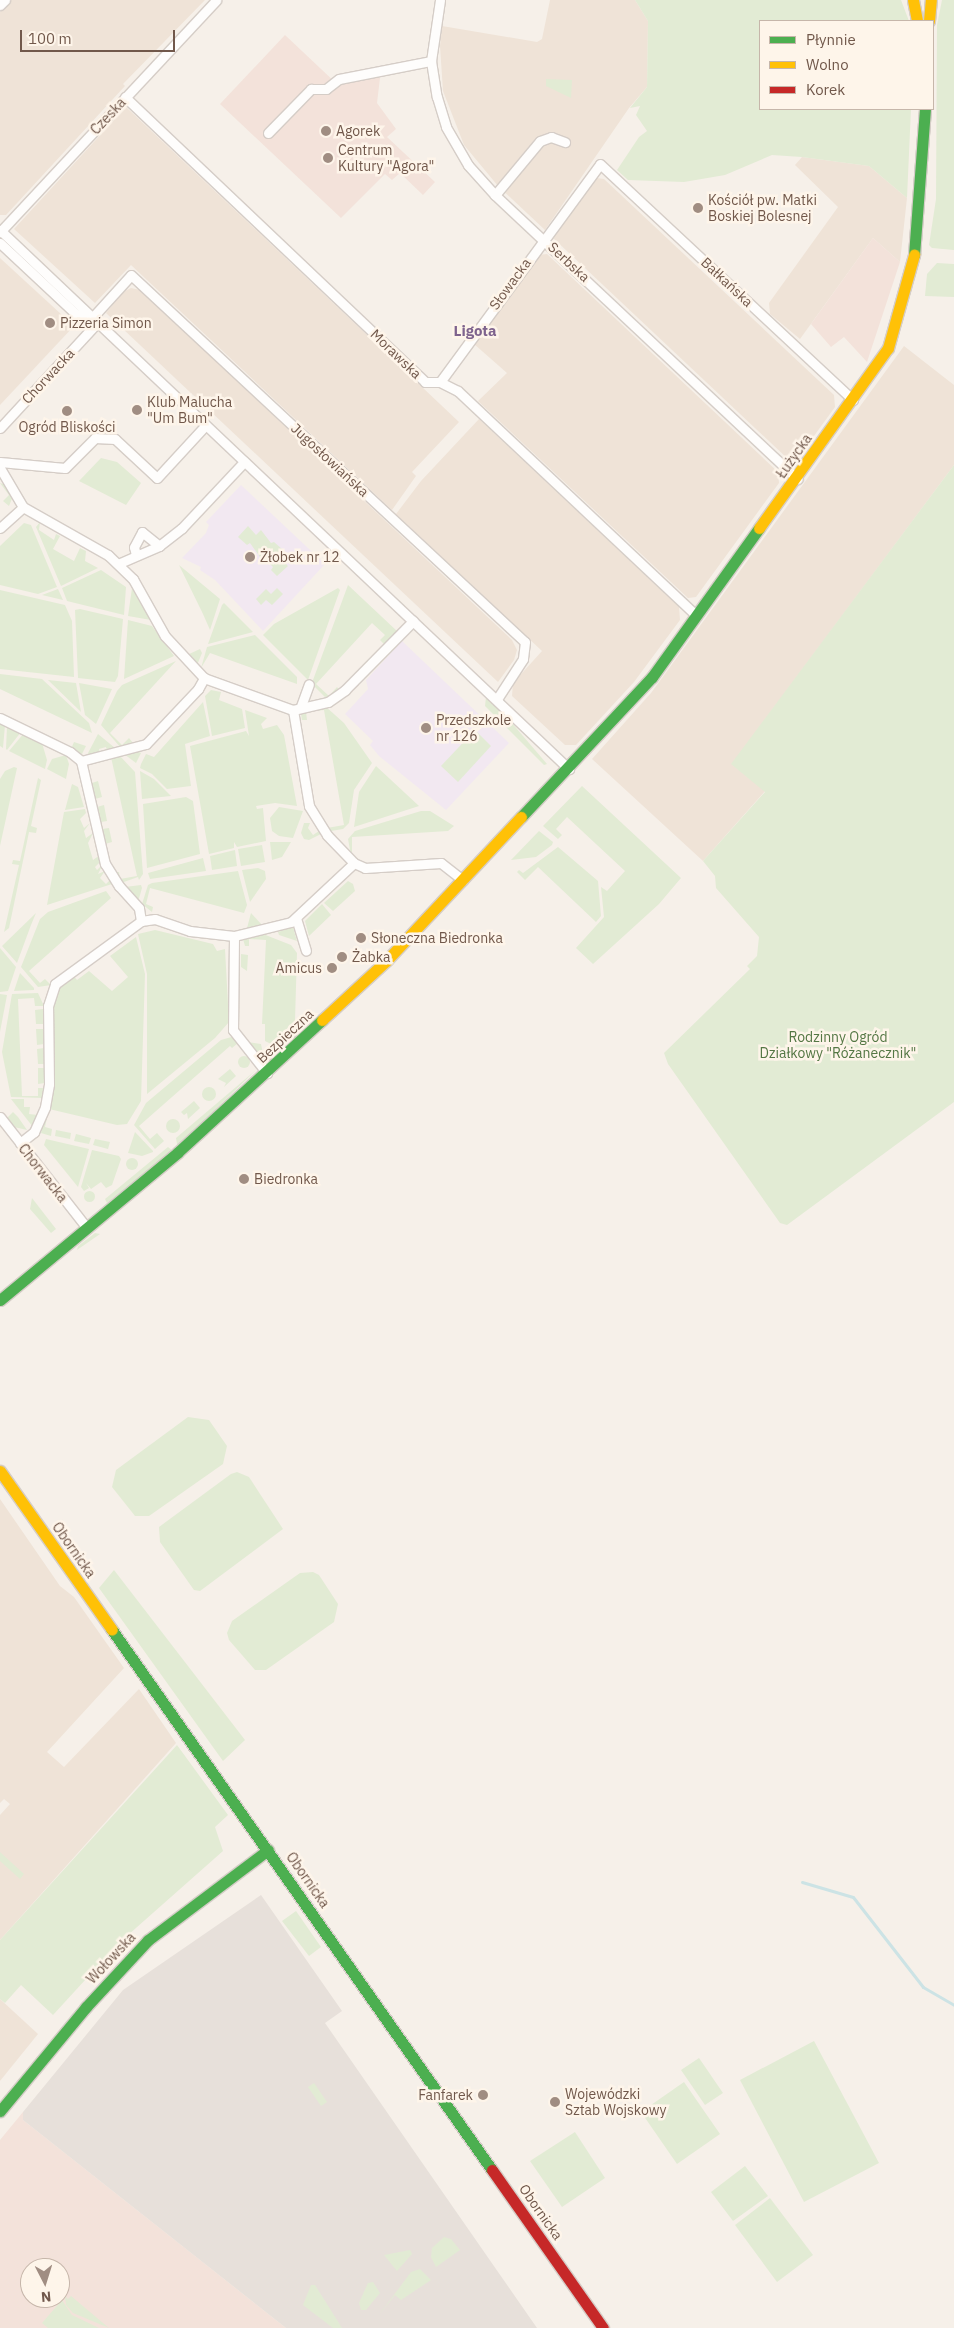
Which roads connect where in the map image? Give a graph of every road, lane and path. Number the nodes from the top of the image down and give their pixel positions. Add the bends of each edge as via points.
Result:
1 (4, 0) edge
2 (216, 0) edge
3 (440, 0) edge
4 (913, 0) edge
5 (931, 0) edge
6 (0, 5) edge
7 (917, 20) edge
8 (929, 20) edge
9 (431, 61) junction
10 (125, 97) junction
11 (925, 110) edge
12 (268, 134) dead end
13 (565, 142) dead end
14 (600, 164) joint
15 (495, 195) junction
16 (0, 231) edge
17 (544, 238) junction
18 (0, 243) edge
19 (42, 276) junction
20 (93, 321) junction
21 (440, 382) junction
22 (853, 400) junction
23 (205, 426) junction
24 (0, 428) edge
25 (0, 462) edge
26 (244, 462) junction
27 (0, 468) edge
28 (797, 479) junction
29 (23, 507) junction
30 (0, 528) edge
31 (158, 546) junction
32 (136, 555) junction
33 (120, 563) junction
34 (696, 615) junction
35 (413, 621) junction
36 (204, 678) junction
37 (309, 684) dead end
38 (497, 699) junction
39 (297, 708) junction
40 (0, 718) edge
41 (81, 761) junction
42 (568, 769) junction
43 (354, 862) junction
44 (463, 880) junction
45 (296, 918) junction
46 (141, 921) junction
47 (234, 936) junction
48 (306, 950) dead end
49 (267, 1073) junction
50 (0, 1117) edge
51 (20, 1143) junction
52 (87, 1228) junction
53 (0, 1300) edge
54 (0, 1471) edge
55 (268, 1850) junction
56 (0, 2111) edge
57 (588, 2309) junction
58 (596, 2328) edge
59 (603, 2328) edge

1 - 6 street
2 - 10 street, Czeska
3 - 9 street, Serbska
4 - 7 street
5 - 8 street
9 - 12 street via 339,79 326,89 311,89
9 - 15 street, Serbska via 446,127 468,165
10 - 16 street, Czeska
10 - 21 street, Morawska via 426,382
11 - 22 street, Łużycka via 920,204 909,286 888,348
13 - 15 street via 551,137 540,141
14 - 17 street, Słowacka
14 - 22 street, Bałkańska
15 - 17 street, Serbska
16 - 19 street
17 - 21 street, Słowacka
17 - 28 street, Serbska
18 - 19 street
19 - 20 street via 76,314
20 - 23 street
20 - 24 street, Chorwacka
20 - 38 street, Jugosłowiańska via 131,275 525,642 524,659
21 - 34 street, Morawska via 458,391
22 - 28 street, Łużycka
23 - 25 street via 157,478 115,439 95,438 64,468
23 - 26 street
26 - 31 street via 182,528
26 - 35 street
27 - 29 street
28 - 34 street, Łużycka
29 - 30 street
29 - 33 street
31 - 32 street
31 - 32 street via 142,532 134,547
32 - 33 street
33 - 36 street via 166,636
34 - 42 street, Łużycka via 652,677
35 - 38 street
35 - 39 street via 345,690 328,702
36 - 39 street
36 - 41 street via 198,689 146,744
37 - 39 street
38 - 42 street
39 - 43 street via 309,806 327,834
40 - 41 street via 70,752
41 - 46 street via 105,864 139,908
42 - 44 street, Bezpieczna
43 - 44 street via 365,868 441,863
43 - 45 street
44 - 49 street, Bezpieczna via 406,942
45 - 47 street via 285,925
45 - 48 street
46 - 47 street via 154,920 190,931
46 - 51 street via 56,984 48,1006 49,1084 45,1107 34,1132
47 - 49 street via 233,1030
49 - 52 street, Bezpieczna
50 - 51 street, Chorwacka
51 - 52 street, Chorwacka
52 - 53 street, Bezpieczna
54 - 55 street, Obornicka
55 - 56 street, Wołowska via 148,1940 97,1994
55 - 57 street, Obornicka
57 - 58 street, Obornicka
57 - 59 street, Obornicka

